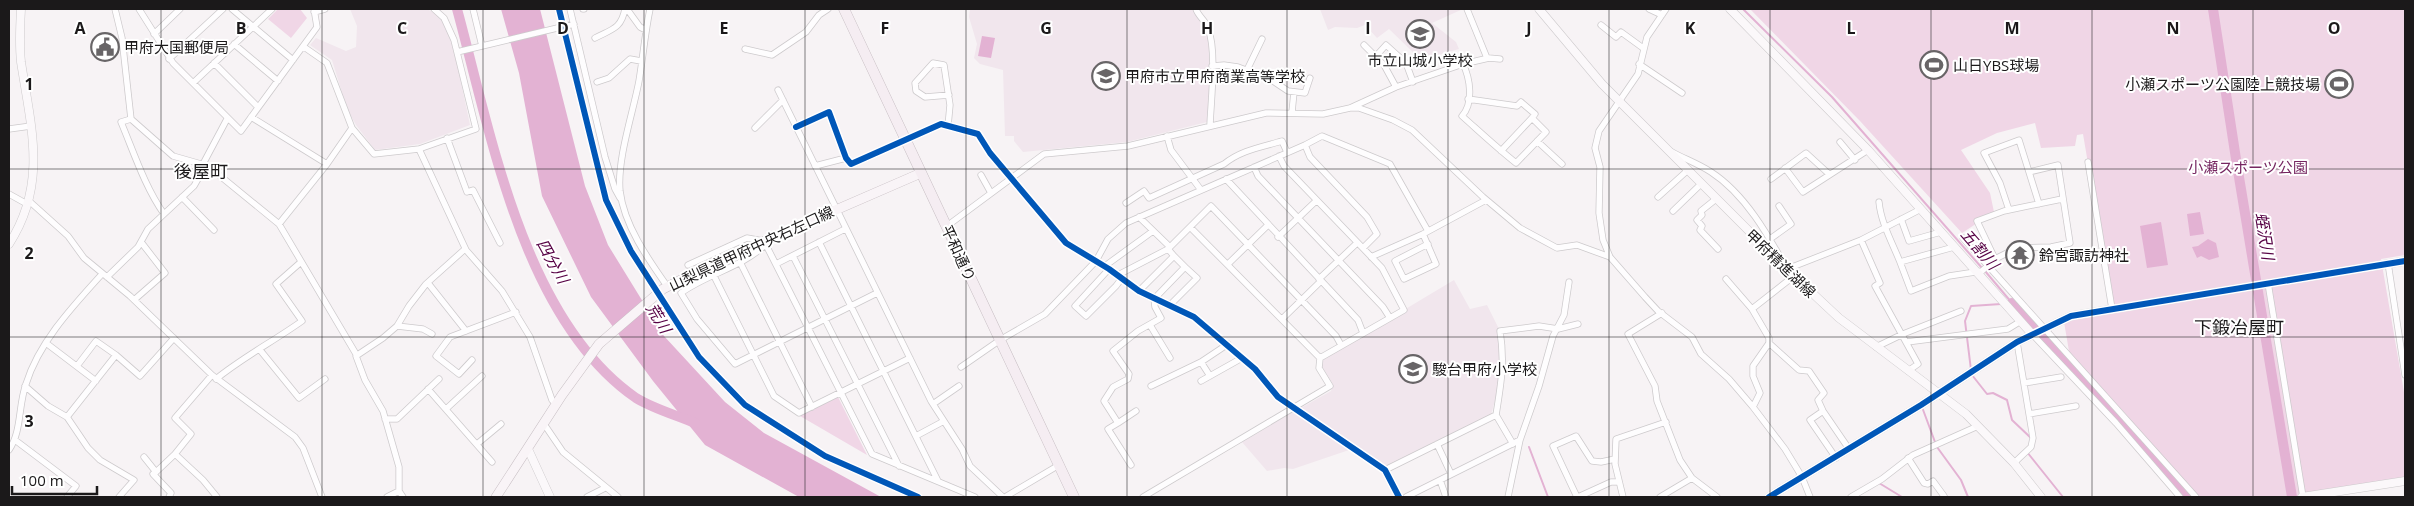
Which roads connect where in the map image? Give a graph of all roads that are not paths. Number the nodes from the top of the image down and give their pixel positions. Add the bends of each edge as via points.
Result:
1 (21, 9) edge
2 (115, 9) edge
3 (139, 9) edge
4 (180, 9) edge
5 (223, 9) edge
6 (232, 9) edge
7 (272, 9) edge
8 (325, 9) edge
9 (434, 9) edge
10 (473, 9) edge
11 (570, 9) edge
12 (626, 9) edge
13 (650, 9) edge
14 (828, 9) edge
15 (844, 9) edge
16 (1196, 9) edge
17 (1467, 9) edge
18 (1539, 9) edge
19 (1649, 9) edge
20 (1666, 9) edge
21 (1730, 9) edge
22 (314, 10) edge
23 (1662, 15) junction
24 (574, 24) junction
25 (1601, 25) dead end
26 (253, 27) junction
27 (646, 30) junction
28 (154, 34) junction
29 (594, 38) dead end
30 (1262, 40) dead end
31 (234, 44) junction
32 (1364, 45) dead end
33 (482, 46) junction
34 (304, 47) junction
35 (1643, 48) junction
36 (745, 49) dead end
37 (457, 52) junction
38 (1376, 56) junction
39 (1487, 58) junction
40 (169, 59) junction
41 (1500, 59) dead end
42 (293, 60) junction
43 (642, 61) junction
44 (214, 63) junction
45 (1464, 64) junction
46 (1639, 64) junction
47 (1212, 66) junction
48 (1247, 70) junction
49 (1310, 78) dead end
50 (278, 81) junction
51 (596, 82) dead end
52 (1413, 82) junction
53 (192, 83) junction
54 (1396, 87) junction
55 (778, 90) dead end
56 (1294, 92) junction
57 (1682, 93) dead end
58 (948, 95) junction
59 (1468, 99) junction
60 (783, 100) junction
61 (1620, 103) junction
62 (258, 107) junction
63 (1350, 108) junction
64 (1292, 112) junction
65 (251, 117) junction
66 (1532, 118) junction
67 (131, 119) junction
68 (227, 119) junction
69 (1210, 125) junction
70 (31, 126) junction
71 (948, 126) junction
72 (796, 127) junction
73 (352, 128) junction
74 (756, 128) dead end
75 (9, 129) edge
76 (1167, 136) junction
77 (447, 138) junction
78 (906, 140) junction
79 (1537, 141) junction
80 (1840, 142) dead end
81 (1305, 145) junction
82 (419, 149) junction
83 (1667, 150) junction
84 (1868, 150) junction
85 (1501, 151) junction
86 (1287, 152) junction
87 (1279, 156) junction
88 (846, 158) junction
89 (1855, 160) junction
90 (2088, 162) dead end
91 (327, 164) junction
92 (1562, 164) dead end
93 (204, 165) junction
94 (815, 166) junction
95 (1254, 166) junction
96 (1786, 168) junction
97 (1688, 170) junction
98 (2029, 172) junction
99 (921, 173) junction
100 (1830, 174) junction
101 (981, 175) dead end
102 (1013, 177) junction
103 (1192, 178) junction
104 (1226, 179) junction
105 (1771, 179) dead end
106 (1701, 184) junction
107 (1201, 190) junction
108 (991, 193) junction
109 (9, 194) edge
110 (182, 197) junction
111 (1658, 197) dead end
112 (1149, 198) junction
113 (1716, 199) junction
114 (2062, 199) junction
115 (1316, 200) junction
116 (1486, 200) junction
117 (27, 202) junction
118 (622, 202) junction
119 (1878, 202) dead end
120 (1126, 203) dead end
121 (2039, 204) junction
122 (1779, 206) dead end
123 (836, 209) junction
124 (1921, 209) junction
125 (1156, 210) junction
126 (2010, 210) junction
127 (1673, 211) dead end
128 (164, 214) junction
129 (1139, 217) junction
130 (1298, 218) junction
131 (1901, 220) junction
132 (279, 224) junction
133 (947, 226) junction
134 (1267, 226) junction
135 (1190, 227) junction
136 (1887, 227) junction
137 (214, 230) dead end
138 (845, 230) junction
139 (1153, 231) junction
140 (1941, 232) junction
141 (1426, 233) junction
142 (1278, 237) junction
143 (1963, 238) dead end
144 (1770, 239) junction
145 (1860, 240) junction
146 (141, 242) junction
147 (765, 242) junction
148 (819, 242) junction
149 (500, 243) dead end
150 (1357, 243) junction
151 (9, 244) edge
152 (1248, 244) junction
153 (1428, 244) junction
154 (1954, 246) junction
155 (1169, 248) junction
156 (1363, 248) junction
157 (465, 249) junction
158 (1718, 249) dead end
159 (793, 256) junction
160 (1174, 256) junction
161 (1371, 257) junction
162 (1610, 257) junction
163 (1995, 259) junction
164 (1096, 261) junction
165 (1339, 261) junction
166 (2405, 261) edge
167 (302, 262) junction
168 (740, 262) junction
169 (1900, 262) junction
170 (2388, 263) junction
171 (776, 264) junction
172 (1228, 264) junction
173 (688, 265) dead end
174 (1185, 267) junction
175 (1107, 268) junction
176 (1787, 269) junction
177 (1983, 269) junction
178 (713, 274) junction
179 (105, 275) junction
180 (1120, 276) junction
181 (1794, 276) junction
182 (1726, 279) dead end
183 (1320, 280) junction
184 (1568, 282) dead end
185 (428, 283) junction
186 (2266, 283) junction
187 (665, 288) junction
188 (1139, 291) junction
189 (877, 293) junction
190 (1154, 299) junction
191 (134, 300) junction
192 (1301, 300) junction
193 (851, 306) junction
194 (1169, 306) junction
195 (1752, 309) junction
196 (2112, 309) junction
197 (1961, 311) dead end
198 (516, 312) junction
199 (1662, 314) junction
200 (1390, 318) junction
201 (1282, 319) junction
202 (825, 320) junction
203 (2021, 321) junction
204 (1578, 324) dead end
205 (1150, 325) junction
206 (397, 326) junction
207 (808, 328) junction
208 (1558, 329) junction
209 (466, 331) junction
210 (2037, 331) junction
211 (1363, 333) junction
212 (432, 334) dead end
213 (1903, 334) junction
214 (174, 338) junction
215 (1000, 340) junction
216 (780, 342) junction
217 (1907, 342) junction
218 (2017, 342) junction
219 (46, 343) junction
220 (1769, 343) junction
221 (1228, 344) junction
222 (1341, 345) junction
223 (1876, 347) junction
224 (260, 350) junction
225 (356, 354) junction
226 (116, 355) junction
227 (753, 355) junction
228 (910, 358) junction
229 (1170, 358) dead end
230 (1242, 358) junction
231 (1320, 358) junction
232 (472, 360) dead end
233 (1201, 362) junction
234 (77, 366) junction
235 (961, 367) dead end
236 (883, 371) junction
237 (1908, 371) junction
238 (2405, 375) edge
239 (482, 376) dead end
240 (1210, 376) junction
241 (214, 377) junction
242 (2061, 377) dead end
243 (325, 379) dead end
244 (439, 379) dead end
245 (96, 380) junction
246 (1202, 381) dead end
247 (2024, 383) junction
248 (857, 384) junction
249 (25, 386) junction
250 (959, 386) dead end
251 (1151, 386) dead end
252 (428, 389) junction
253 (841, 392) junction
254 (1939, 393) junction
255 (557, 404) junction
256 (933, 404) junction
257 (1753, 406) junction
258 (2076, 406) dead end
259 (812, 407) junction
260 (1293, 408) junction
261 (446, 409) junction
262 (1823, 411) junction
263 (1136, 412) dead end
264 (2029, 414) junction
265 (1496, 415) junction
266 (2124, 415) junction
267 (67, 417) junction
268 (386, 419) junction
269 (944, 421) junction
270 (1666, 422) junction
271 (1118, 423) junction
272 (2116, 423) junction
273 (501, 424) dead end
274 (544, 424) junction
275 (1978, 426) junction
276 (916, 436) junction
277 (16, 440) junction
278 (1520, 440) junction
279 (477, 444) junction
280 (1437, 444) junction
281 (1513, 444) junction
282 (528, 449) junction
283 (1850, 449) junction
284 (9, 450) edge
285 (175, 454) junction
286 (144, 457) dead end
287 (1836, 458) junction
288 (1908, 458) junction
289 (1616, 459) junction
290 (492, 462) dead end
291 (2014, 463) junction
292 (1059, 465) junction
293 (1131, 465) dead end
294 (899, 466) junction
295 (1385, 470) junction
296 (156, 472) junction
297 (1452, 474) junction
298 (1802, 477) junction
299 (1692, 478) junction
300 (1440, 480) junction
301 (938, 481) junction
302 (2405, 481) edge
303 (1618, 482) junction
304 (604, 488) junction
305 (400, 491) junction
306 (1944, 496) edge
307 (67, 497) edge
308 (119, 497) edge
309 (169, 497) edge
310 (217, 497) edge
311 (322, 497) edge
312 (387, 497) edge
313 (403, 497) edge
314 (496, 497) edge
315 (550, 497) edge
316 (587, 497) edge
317 (618, 497) edge
318 (975, 497) edge
319 (1004, 497) edge
320 (1074, 497) edge
321 (1143, 497) edge
322 (1399, 497) edge
323 (1406, 497) edge
324 (1446, 497) edge
325 (1508, 497) edge
326 (1577, 497) edge
327 (1624, 497) edge
328 (1660, 497) edge
329 (1717, 497) edge
330 (1769, 497) edge
331 (1810, 497) edge
332 (1851, 497) edge
333 (2041, 497) edge
334 (2180, 497) edge
335 (2196, 497) edge
336 (2302, 497) edge

1 - 70 street via 20,48
2 - 67 street via 122,38
3 - 28 street
4 - 28 street
5 - 40 street
6 - 26 street
7 - 26 street
8 - 22 street
9 - 37 street via 444,18
10 - 33 street
11 - 24 street
12 - 27 street
12 - 29 street via 619,26
13 - 27 street
14 - 36 street via 818,15 806,32 772,55
15 - 78 highway, 平和通り
16 - 47 street via 1208,26
17 - 39 street
18 - 61 street, 甲府精進湖線
19 - 23 street
20 - 23 street
21 - 84 street
22 - 34 street via 317,27
23 - 35 street
24 - 33 street
24 - 118 street via 605,157
25 - 35 street via 1616,38 1621,32
26 - 31 street
26 - 42 street
27 - 43 street
28 - 40 street
30 - 48 street
31 - 44 street
31 - 50 street
32 - 38 street
33 - 37 street
34 - 42 street
34 - 73 street via 328,63
35 - 46 street
37 - 77 street via 476,129
38 - 52 street via 1386,45 1406,63
38 - 54 street
39 - 41 street
39 - 45 street
40 - 53 street
42 - 50 street
43 - 51 street via 630,59 609,78
43 - 118 street via 621,169
44 - 53 street
44 - 62 street
45 - 52 street
45 - 59 street via 1469,77
46 - 57 street
46 - 61 street via 1638,74
47 - 48 street
47 - 69 street
48 - 56 street
49 - 56 street via 1305,93
50 - 62 street
52 - 54 street
53 - 68 street
54 - 63 street
55 - 60 street
56 - 64 street
58 - 58 street via 944,65 933,63 915,83 916,91 925,97
58 - 71 street
59 - 66 street via 1518,106 1521,102 1535,114
59 - 85 street via 1467,110 1462,116
60 - 72 street
60 - 74 street
61 - 83 street, 甲府精進湖線
61 - 162 street via 1603,123 1595,148 1600,167 1601,225
62 - 65 street
63 - 64 street via 1323,114
63 - 116 street via 1393,120 1412,130
64 - 69 street via 1266,113
65 - 68 street via 241,131
65 - 91 street
66 - 79 street via 1546,132
66 - 85 street
67 - 93 street via 173,156
67 - 128 street via 121,122 152,196
68 - 93 street
69 - 76 street
70 - 75 street
70 - 117 street via 34,163
71 - 78 street via 941,124
71 - 102 street via 978,134 990,154
72 - 88 street via 829,112
72 - 94 street
73 - 82 street via 374,154
73 - 91 street
76 - 102 street via 1128,146 1044,154
76 - 103 street via 1171,150
77 - 82 street
77 - 149 street via 467,192 473,190
78 - 88 street via 850,164
78 - 99 highway, 平和通り
79 - 85 street via 1516,163
79 - 92 street
80 - 89 street
81 - 86 street
81 - 141 street via 1322,136 1390,164
81 - 156 street via 1310,156 1367,217 1377,234
82 - 157 street
83 - 97 street, 甲府精進湖線
83 - 144 street via 1712,173 1757,217
84 - 89 street
84 - 124 street
86 - 87 street
86 - 103 street via 1282,141 1234,156
87 - 95 street
87 - 115 street via 1284,166
88 - 94 street
89 - 100 street
90 - 196 street
91 - 132 street
93 - 110 street via 194,186
93 - 132 street
94 - 123 street
95 - 104 street
95 - 130 street via 1258,176
96 - 100 street via 1806,153
96 - 100 street via 1803,192
96 - 105 street
97 - 106 street, 甲府精進湖線
97 - 111 street
98 - 114 street via 2058,165
98 - 121 street
98 - 126 street via 2019,140 1984,153
99 - 123 main road, 山梨県道甲府中央右左口線
99 - 133 highway, 平和通り
101 - 108 street
102 - 108 street
102 - 164 street via 1066,243
103 - 107 street
103 - 112 street
104 - 107 street
104 - 134 street
106 - 113 street, 甲府精進湖線
106 - 127 street
107 - 125 street
108 - 133 street
109 - 117 street
110 - 128 street
110 - 137 street
112 - 120 street via 1144,191
112 - 125 street
113 - 158 street via 1701,211 1702,215 1697,220 1702,226 1700,230
113 - 176 street, 甲府精進湖線
114 - 121 street
114 - 163 street via 2070,243 2016,248
115 - 130 street
115 - 150 street
116 - 141 street
116 - 162 street via 1520,228 1557,248 1578,245
117 - 151 street
117 - 179 street via 53,221 84,258
118 - 187 street
119 - 136 street via 1881,219
121 - 126 street
122 - 144 street via 1791,224
123 - 138 street
123 - 147 main road, 山梨県道甲府中央右左口線
124 - 131 street
124 - 140 street
125 - 129 street
126 - 163 street via 1977,221
128 - 146 street via 148,229
129 - 139 street
129 - 164 street via 1126,223 1108,239
130 - 142 street
130 - 165 street
131 - 136 street
131 - 140 street via 1909,241
132 - 167 street
133 - 215 highway, 平和通り
134 - 142 street
134 - 152 street
135 - 152 street via 1211,206
135 - 155 street
135 - 172 street
136 - 145 street
136 - 169 street
138 - 148 street
138 - 189 street
139 - 155 street
139 - 175 street
140 - 154 street
141 - 153 street
141 - 161 street
142 - 183 street
143 - 177 street
144 - 176 street
145 - 176 street
145 - 213 street via 1880,283 1875,286
146 - 179 street
146 - 191 street via 165,273
147 - 168 street via 758,252
147 - 171 street
147 - 173 street via 747,238
147 - 187 main road, 山梨県道甲府中央右左口線
148 - 159 street
148 - 193 street
150 - 156 street
150 - 165 street
152 - 172 street
152 - 192 street
153 - 153 street via 1395,261 1404,280 1436,264
154 - 169 street
154 - 177 street
155 - 160 street
155 - 180 street
156 - 161 street
157 - 185 street
157 - 198 street
159 - 171 street
159 - 202 street
160 - 174 street
160 - 188 street
161 - 200 street via 1382,268 1404,310
162 - 199 street
163 - 177 street
164 - 175 street
164 - 215 street via 1045,314
165 - 183 street
165 - 200 street via 1384,307
166 - 170 street
167 - 224 street via 276,284 302,321
167 - 225 street
168 - 178 street
168 - 216 street
169 - 177 street via 1912,291 1949,276
170 - 186 street
170 - 238 street
171 - 207 street
172 - 201 street
174 - 190 street
174 - 194 street via 1197,278
175 - 180 street
175 - 180 street via 1076,306 1086,316 1116,286
176 - 181 street, 甲府精進湖線
177 - 203 street via 2001,300
177 - 210 street
178 - 227 street
178 - 227 street via 680,293 735,364
179 - 191 street
179 - 219 street via 72,309
180 - 188 street
181 - 195 street
181 - 223 street, 甲府精進湖線
182 - 195 street
183 - 192 street
183 - 211 street via 1358,320
184 - 208 street via 1564,315
185 - 206 street
185 - 209 street
186 - 196 street
186 - 336 street
187 - 255 main road, 山梨県道甲府中央右左口線 via 599,344
188 - 190 street
189 - 193 street
189 - 228 street
190 - 194 street
190 - 205 street via 1161,318
191 - 214 street
192 - 201 street
192 - 222 street
193 - 202 street
193 - 236 street
194 - 221 street via 1194,317
195 - 220 street
196 - 210 street via 2071,316
197 - 213 street
198 - 209 street
198 - 255 street via 535,348 552,400
199 - 257 street via 1692,337 1701,354
199 - 270 street via 1628,334 1655,386
200 - 211 street
201 - 231 street
202 - 207 street
202 - 248 street
203 - 210 street
203 - 217 street via 2008,329
204 - 208 street
205 - 229 street
205 - 271 street via 1113,352 1129,374 1128,379 1113,387 1104,400
206 - 212 street via 423,329
206 - 225 street via 384,338
207 - 216 street
207 - 253 street
208 - 265 street via 1538,326 1500,331 1504,372
208 - 278 street
209 - 232 street via 450,337 436,356 459,374
210 - 218 street
210 - 266 street
210 - 272 street
211 - 222 street
213 - 217 street
213 - 223 street
214 - 226 street via 140,376
214 - 241 street
215 - 235 street
215 - 292 highway, 平和通り
216 - 227 street
216 - 259 street
217 - 237 street via 1918,364
218 - 247 street
218 - 254 street
219 - 234 street
219 - 249 street via 35,358
220 - 257 street via 1753,366 1753,376 1760,393
220 - 262 street via 1799,370 1809,372 1824,393 1818,400
221 - 230 street
221 - 233 street
222 - 231 street
223 - 237 street, 甲府精進湖線
224 - 241 street
224 - 243 street via 299,398
225 - 268 street
226 - 234 street via 96,341
226 - 245 street
227 - 259 street via 779,401 799,413
228 - 236 street
228 - 256 street
230 - 240 street
230 - 260 street via 1278,397
231 - 260 street via 1318,368 1330,386
233 - 240 street
233 - 251 street
234 - 245 street
236 - 248 street
236 - 276 street
237 - 254 street, 甲府精進湖線
239 - 261 street
240 - 246 street
241 - 285 street via 175,418 190,434
241 - 311 street via 295,437 303,448
242 - 247 street
244 - 252 street
245 - 267 street
247 - 264 street
248 - 253 street
248 - 294 street
249 - 267 street
249 - 277 street
250 - 256 street
252 - 261 street
252 - 268 street via 397,419
253 - 259 street
253 - 294 street via 872,454
254 - 275 street, 甲府精進湖線
254 - 283 street
255 - 274 main road, 山梨県道甲府中央右左口線
256 - 269 street
257 - 298 street
258 - 264 street
260 - 295 street
260 - 321 street
261 - 279 street
262 - 283 street
262 - 287 street via 1810,420
263 - 271 street
264 - 291 street via 2033,438 2031,447
265 - 280 street
265 - 281 street
266 - 272 street
266 - 335 street
267 - 308 street via 100,460 134,480
268 - 305 street via 399,467
269 - 276 street
269 - 319 street via 970,466
270 - 289 street via 1616,440
270 - 299 street via 1680,460
271 - 293 street via 1108,430
272 - 334 street
273 - 279 street
274 - 282 main road, 山梨県道甲府中央右左口線
274 - 304 street via 563,452
275 - 288 street
275 - 291 street, 甲府精進湖線
276 - 301 street
277 - 284 street
277 - 307 street via 76,486
278 - 281 street
278 - 325 street
279 - 290 street
280 - 295 street
280 - 297 street
281 - 297 street
282 - 314 main road, 山梨県道甲府中央右左口線
282 - 315 street
283 - 287 street
285 - 296 street
285 - 310 street
286 - 296 street
287 - 298 street
288 - 306 street via 1924,482 1933,481
288 - 332 street via 1882,479
289 - 303 street
289 - 326 street via 1592,461 1576,436 1553,446
291 - 333 street, 甲府精進湖線
292 - 319 street
292 - 320 highway, 平和通り
294 - 301 street
295 - 322 street
296 - 309 street via 153,474 171,493
297 - 300 street
298 - 330 street
298 - 331 street
299 - 328 street
299 - 329 street
300 - 323 street
300 - 324 street
301 - 318 street
302 - 336 street
303 - 326 street via 1610,482
303 - 327 street
304 - 316 street
304 - 317 street
305 - 312 street
305 - 313 street

